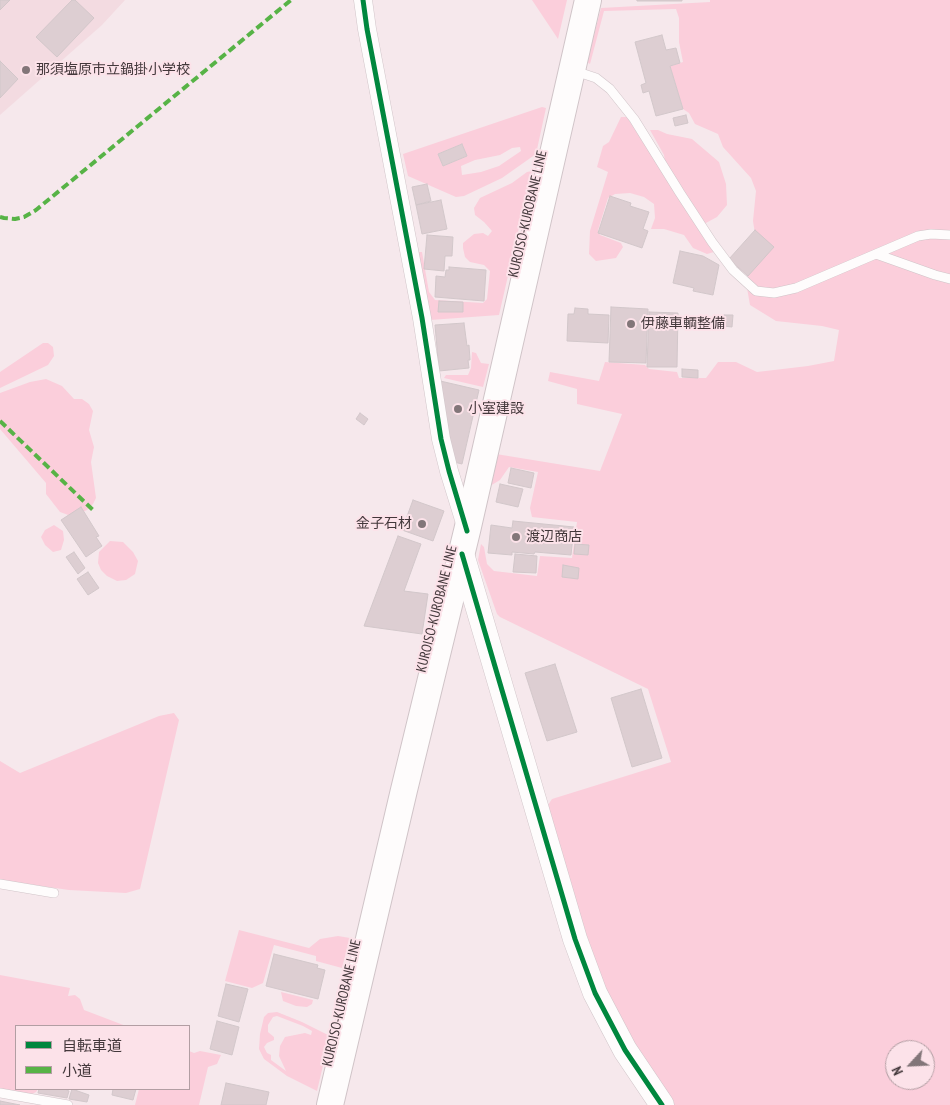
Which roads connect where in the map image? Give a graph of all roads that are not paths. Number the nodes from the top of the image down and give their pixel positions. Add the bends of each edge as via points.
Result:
1 (363, 0) edge
2 (588, 0) edge
3 (572, 70) junction
4 (950, 235) edge
5 (876, 254) junction
6 (950, 279) edge
7 (465, 542) junction
8 (0, 884) edge
9 (54, 893) dead end
10 (0, 1093) edge
11 (42, 1103) edge
12 (68, 1105) edge
13 (330, 1105) edge
14 (662, 1105) edge

1 - 7 street via 441,439
2 - 3 main road, KUROISO-KUROBANE LINE
3 - 5 lane via 596,78 610,88 634,119 712,242 733,270 756,291 774,293 796,288
3 - 7 main road, KUROISO-KUROBANE LINE
4 - 5 lane via 918,236
5 - 6 lane
7 - 13 main road, KUROISO-KUROBANE LINE
7 - 14 street via 575,939 595,993 621,1042
8 - 9 lane
10 - 11 lane
11 - 12 lane

